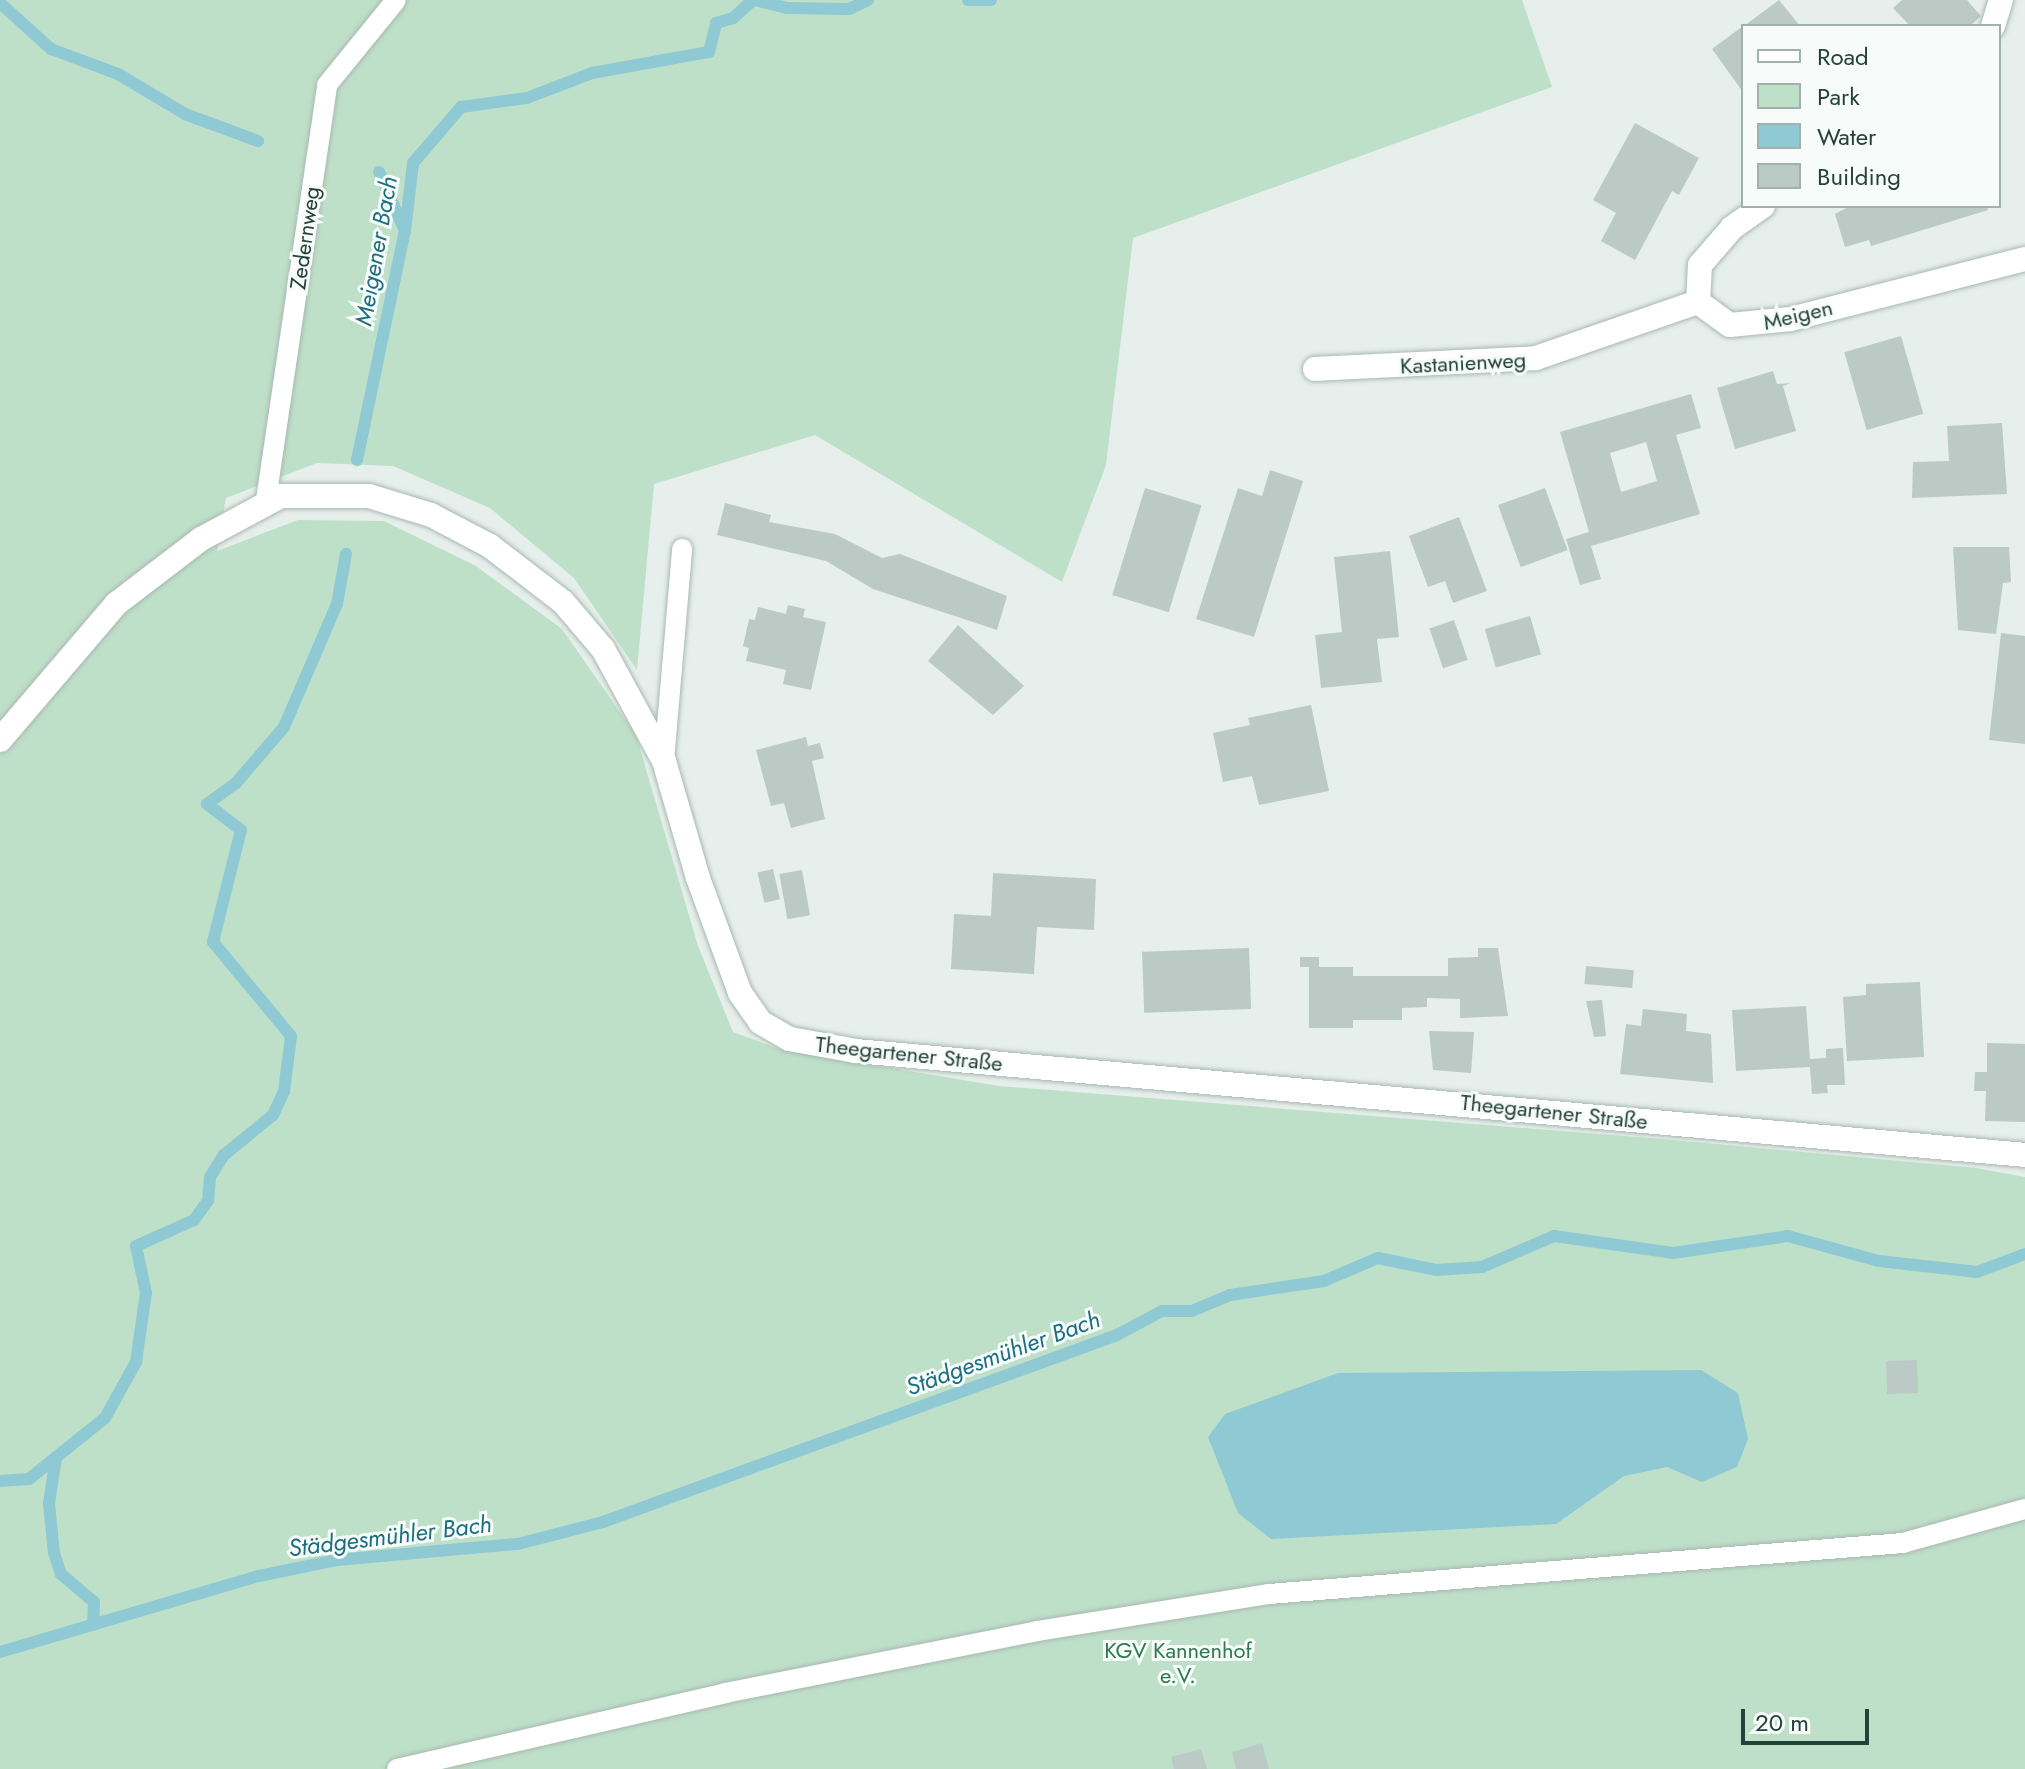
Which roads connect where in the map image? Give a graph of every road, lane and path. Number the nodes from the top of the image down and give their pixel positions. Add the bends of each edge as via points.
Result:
1 (396, 0) edge
2 (2001, 0) edge
3 (1994, 24) edge
4 (1760, 208) edge
5 (2025, 259) edge
6 (1698, 302) junction
7 (1315, 369) dead end
8 (266, 500) junction
9 (682, 549) dead end
10 (0, 740) edge
11 (664, 761) junction
12 (2025, 1155) edge
13 (2025, 1509) edge
14 (397, 1769) edge

1 - 8 lane, Zedernweg via 327,85
2 - 3 street
4 - 6 street via 1732,228 1700,265
5 - 6 street, Meigen via 1750,325 1730,325
6 - 7 street, Kastanienweg via 1536,358
8 - 10 street, Theegartener Straße via 201,539 116,604
8 - 11 street, Theegartener Straße via 298,494 369,496 431,515 490,546 563,602 603,649
9 - 11 lane
11 - 12 street, Theegartener Straße via 698,878 740,993 760,1022 804,1043
13 - 14 lane via 1903,1543 1269,1594 1068,1626 725,1693

